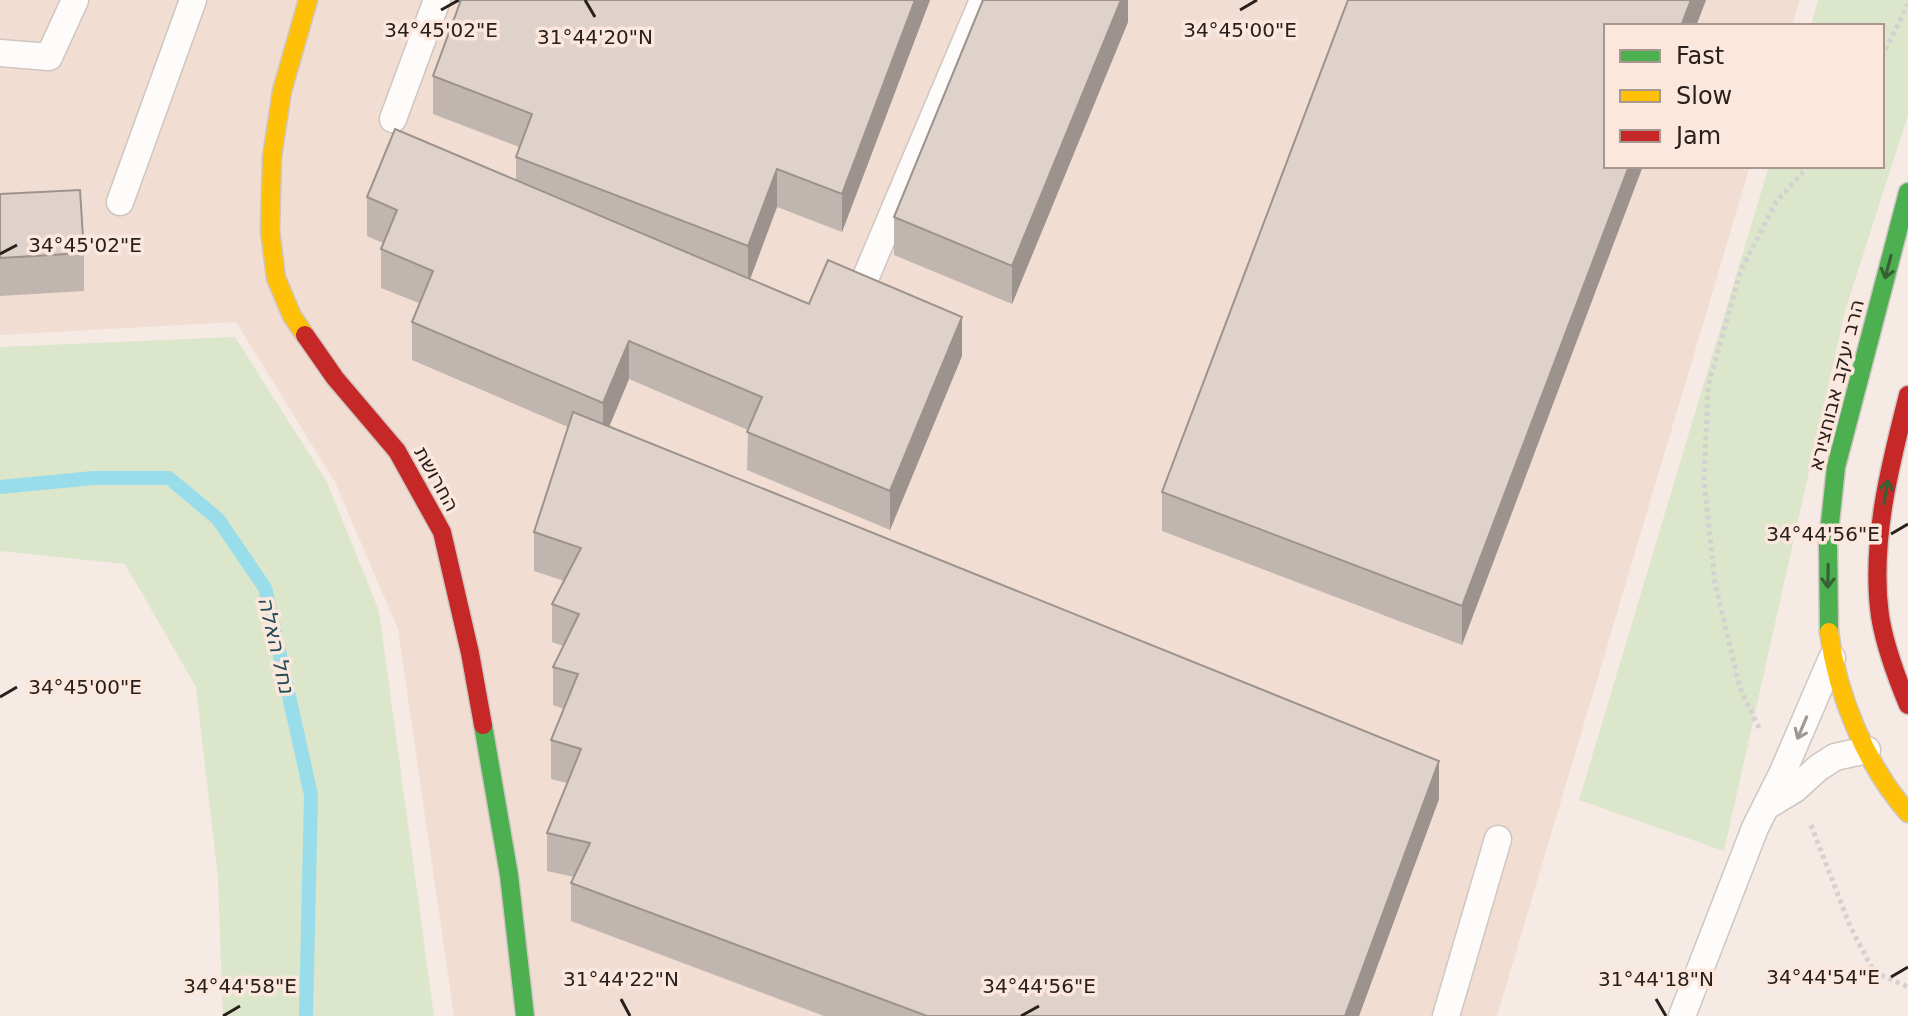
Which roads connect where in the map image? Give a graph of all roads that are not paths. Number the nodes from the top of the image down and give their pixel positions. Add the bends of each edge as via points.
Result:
1 (75, 0) edge
2 (193, 0) edge
3 (308, 0) edge
4 (437, 0) edge
5 (983, 0) edge
6 (0, 53) edge
7 (393, 119) dead end
8 (1908, 192) edge
9 (120, 202) dead end
10 (865, 279) edge
11 (1908, 395) edge
12 (1832, 656) junction
13 (1908, 705) edge
14 (1867, 750) junction
15 (1788, 782) junction
16 (1908, 813) edge
17 (1498, 839) dead end
18 (525, 1016) edge
19 (1446, 1016) edge
20 (1682, 1016) edge

1 - 6 lane via 49,57
2 - 9 lane
3 - 18 street, החרושת via 282,91 272,157 270,230 276,278 292,316 335,378 397,451 442,532 470,653 501,831
4 - 7 lane
5 - 10 lane
8 -> 12 street, הרב יעקב אבוחצירא via 1836,467 1828,542
13 -> 11 street via 1879,606 1880,527
12 - 14 street, הרב יעקב אבוחצירא
12 -> 15 lane
14 - 15 lane via 1835,757
14 - 16 street, הרב יעקב אבוחצירא
15 - 20 lane via 1755,828
17 - 19 lane

